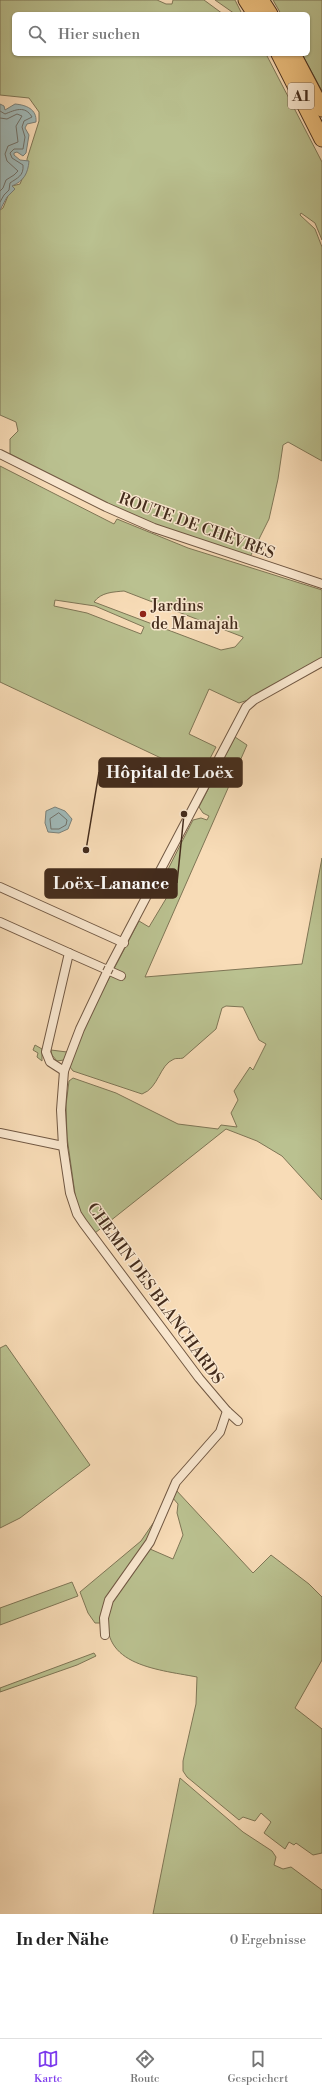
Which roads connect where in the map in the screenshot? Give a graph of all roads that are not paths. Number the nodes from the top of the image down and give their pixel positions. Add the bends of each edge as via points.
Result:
1 (246, 0) edge
2 (261, 0) edge
3 (254, 12) edge
4 (269, 12) edge
5 (279, 56) edge
6 (294, 56) edge
7 (322, 110) edge
8 (322, 139) edge
9 (0, 454) edge
10 (322, 584) edge
11 (322, 662) edge
12 (0, 886) edge
13 (0, 922) edge
14 (124, 943) junction
15 (69, 953) junction
16 (121, 976) dead end
17 (64, 1071) junction
18 (0, 1133) edge
19 (64, 1146) junction
20 (227, 1411) junction
21 (238, 1421) dead end
22 (105, 1635) dead end

1 - 3 highway
2 - 4 highway
5 - 8 highway, A1
6 - 7 highway, A1
9 - 10 street, ROUTE DE CHÈVRES via 154,528
11 - 14 street, CHEMIN DES BLANCHARDS via 246,707
12 - 14 street
13 - 15 street
14 - 17 street, CHEMIN DES BLANCHARDS via 80,1029
15 - 16 street
15 - 17 street via 46,1052 50,1062
17 - 19 street, CHEMIN DES BLANCHARDS via 61,1110
18 - 19 street
19 - 20 street, CHEMIN DES BLANCHARDS via 70,1192 77,1214 199,1378
20 - 21 street, CHEMIN DES BLANCHARDS
20 - 22 street via 220,1432 176,1482 150,1542 109,1600 104,1618

